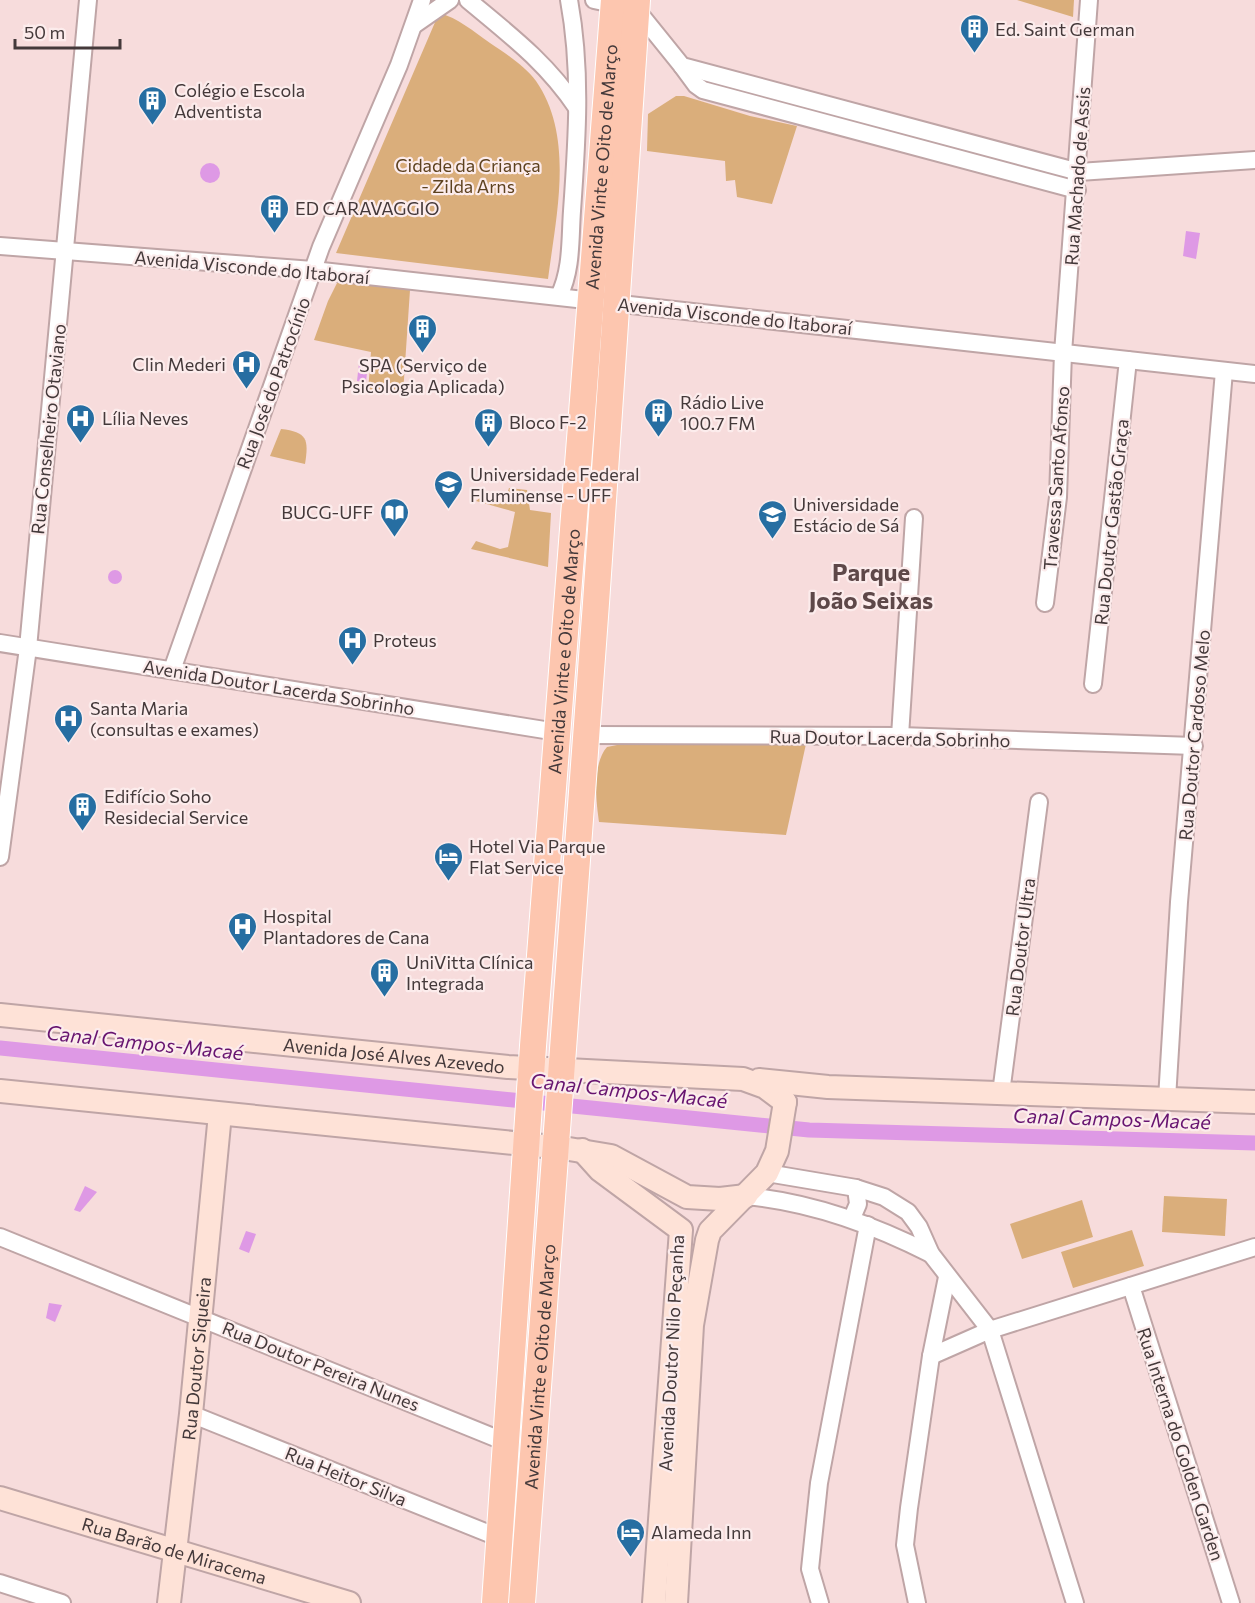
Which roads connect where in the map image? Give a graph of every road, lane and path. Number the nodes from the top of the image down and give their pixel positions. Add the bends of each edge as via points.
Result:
1 (88, 0) edge
2 (422, 0) edge
3 (450, 0) edge
4 (468, 0) edge
5 (569, 0) edge
6 (1089, 0) edge
7 (619, 3) edge
8 (414, 26) junction
9 (578, 109) junction
10 (856, 120) junction
11 (1255, 160) edge
12 (1078, 172) junction
13 (1077, 190) junction
14 (0, 246) edge
15 (66, 252) junction
16 (313, 270) junction
17 (559, 296) junction
18 (591, 300) junction
19 (616, 303) junction
20 (1064, 353) junction
21 (1128, 360) junction
22 (1224, 371) junction
23 (1255, 374) edge
24 (914, 518) dead end
25 (1046, 603) dead end
26 (0, 643) edge
27 (28, 648) junction
28 (172, 670) junction
29 (1093, 684) dead end
30 (557, 732) junction
31 (585, 735) junction
32 (900, 736) junction
33 (1194, 746) junction
34 (1039, 802) dead end
35 (2, 831) edge
36 (0, 857) edge
37 (0, 1015) edge
38 (531, 1078) junction
39 (560, 1079) junction
40 (743, 1079) junction
41 (828, 1087) junction
42 (0, 1091) edge
43 (1001, 1093) junction
44 (1167, 1099) junction
45 (1255, 1102) edge
46 (784, 1107) junction
47 (220, 1114) junction
48 (528, 1137) junction
49 (557, 1138) junction
50 (582, 1150) junction
51 (767, 1173) junction
52 (856, 1188) junction
53 (746, 1197) junction
54 (852, 1218) junction
55 (868, 1224) junction
56 (681, 1230) junction
57 (0, 1237) edge
58 (707, 1240) junction
59 (1255, 1247) edge
60 (931, 1254) junction
61 (947, 1276) junction
62 (1131, 1286) junction
63 (201, 1317) junction
64 (990, 1330) junction
65 (931, 1356) junction
66 (191, 1414) junction
67 (508, 1443) junction
68 (0, 1498) edge
69 (500, 1538) junction
70 (177, 1549) junction
71 (0, 1583) edge
72 (62, 1603) edge
73 (169, 1603) edge
74 (349, 1603) edge
75 (495, 1603) edge
76 (522, 1603) edge
77 (654, 1603) edge
78 (676, 1603) edge
79 (819, 1603) edge
80 (917, 1603) edge
81 (1075, 1603) edge
82 (1231, 1603) edge

1 - 15 street, Rua Conselheiro Otaviano
2 - 8 street, Rua José do Patrocínio
3 - 8 street
4 - 9 street via 532,53
5 - 9 street
6 - 12 street, Rua Machado de Assis
7 - 10 street via 703,90
7 - 18 main road, Avenida Vinte e Oito de Março
7 - 19 main road, Avenida Vinte e Oito de Março
8 - 16 street, Rua José do Patrocínio
9 - 17 street via 568,262
10 - 12 street
10 - 13 street
11 - 12 street
12 - 13 street, Rua Machado de Assis
13 - 20 street, Rua Machado de Assis
14 - 15 street, Avenida Visconde do Itaboraí
15 - 16 street, Avenida Visconde do Itaboraí
15 - 27 street, Rua Conselheiro Otaviano
16 - 17 street, Avenida Visconde do Itaboraí
16 - 28 street, Rua José do Patrocínio
17 - 18 street, Avenida Visconde do Itaboraí
18 - 19 street, Avenida Visconde do Itaboraí
18 - 30 main road, Avenida Vinte e Oito de Março
19 - 20 street, Avenida Visconde do Itaboraí
19 - 31 main road, Avenida Vinte e Oito de Março
20 - 21 street, Avenida Visconde do Itaboraí
20 - 25 street, Travessa Santo Afonso via 1058,497
21 - 22 street, Avenida Visconde do Itaboraí
21 - 29 street, Rua Doutor Gastão Graça
22 - 23 street, Avenida Visconde do Itaboraí
22 - 33 street, Rua Doutor Cardoso Melo
24 - 32 street
26 - 27 street, Avenida Doutor Lacerda Sobrinho
27 - 28 street, Avenida Doutor Lacerda Sobrinho
27 - 35 street, Rua Conselheiro Otaviano
28 - 30 street, Avenida Doutor Lacerda Sobrinho
30 - 38 main road, Avenida Vinte e Oito de Março
31 - 32 street, Rua Doutor Lacerda Sobrinho
31 - 39 main road, Avenida Vinte e Oito de Março
32 - 33 street, Rua Doutor Lacerda Sobrinho
33 - 44 street, Rua Doutor Cardoso Melo via 1179,902
34 - 43 street, Rua Doutor Ultra
35 - 36 street, Rua Conselheiro Otaviano
37 - 38 main road, Avenida José Alves Azevedo
38 - 39 main road, Avenida José Alves Azevedo
38 - 48 main road, Avenida Vinte e Oito de Março
39 - 40 main road, Avenida José Alves Azevedo
39 - 49 main road, Avenida Vinte e Oito de Março
40 - 41 main road
40 - 46 main road, Avenida José Alves Azevedo via 765,1087
41 - 43 main road
41 - 46 main road
42 - 47 main road
43 - 44 main road
44 - 45 main road
46 - 51 main road via 779,1140
47 - 48 main road
47 - 63 main road, Rua Doutor Siqueira
48 - 49 main road
48 - 67 main road, Avenida Vinte e Oito de Março
49 - 50 main road
49 - 76 main road, Avenida Vinte e Oito de Março
50 - 53 main road via 611,1156 687,1197
50 - 56 main road, Avenida Doutor Nilo Peçanha via 600,1170
51 - 52 street
51 - 53 main road
52 - 54 street via 858,1204
52 - 60 street via 884,1197 908,1212
53 - 54 street
53 - 58 main road via 711,1231
54 - 55 street
55 - 60 street
55 - 79 street via 819,1483 810,1569
56 - 58 main road via 698,1228
56 - 77 main road, Avenida Doutor Nilo Peçanha
57 - 63 street, Rua Doutor Pereira Nunes
58 - 78 main road, Avenida Doutor Nilo Peçanha via 692,1325
59 - 62 street
60 - 61 street
61 - 64 street
61 - 65 street
62 - 64 street
62 - 82 street, Rua Interna do Golden Garden
63 - 66 main road, Rua Doutor Siqueira
63 - 67 street, Rua Doutor Pereira Nunes
64 - 65 street
64 - 81 street
65 - 80 street via 905,1545
66 - 69 street, Rua Heitor Silva
66 - 70 main road, Rua Doutor Siqueira
67 - 69 main road, Avenida Vinte e Oito de Março
68 - 70 main road, Rua Barão de Miracema
69 - 75 main road, Avenida Vinte e Oito de Março
70 - 73 main road, Rua Doutor Siqueira
70 - 74 main road, Rua Barão de Miracema
71 - 72 street

